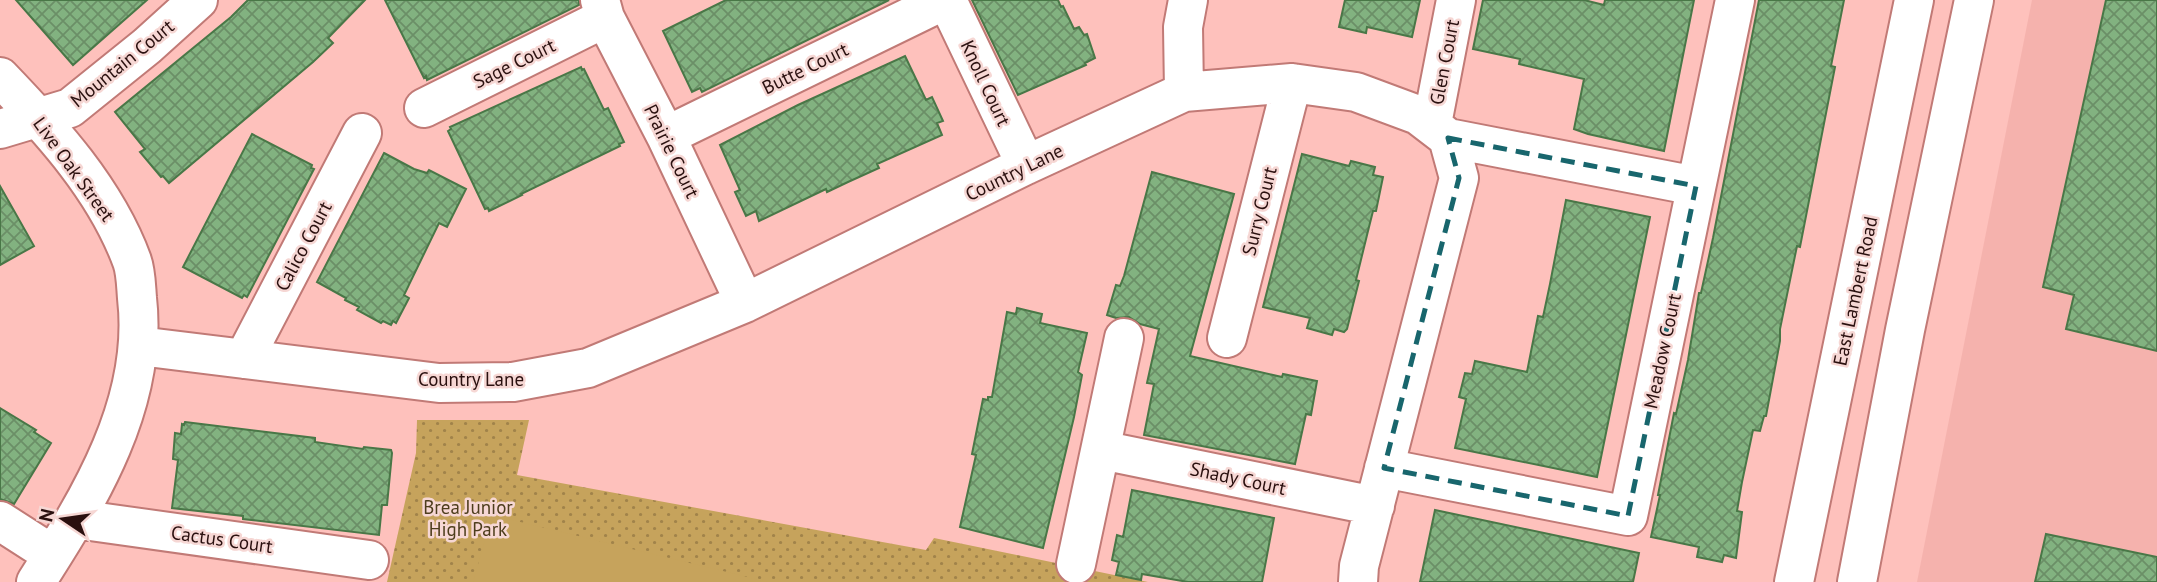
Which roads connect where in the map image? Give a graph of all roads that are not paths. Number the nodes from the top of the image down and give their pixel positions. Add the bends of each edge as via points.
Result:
1 (198, 0) edge
2 (946, 0) edge
3 (1188, 0) edge
4 (1456, 0) edge
5 (1735, 0) edge
6 (1914, 0) edge
7 (1974, 0) edge
8 (602, 9) edge
9 (0, 77) edge
10 (1292, 83) junction
11 (1184, 92) junction
12 (424, 108) dead end
13 (39, 117) junction
14 (0, 129) edge
15 (1440, 131) junction
16 (362, 134) dead end
17 (666, 136) junction
18 (1026, 165) junction
19 (1696, 186) junction
20 (746, 303) junction
21 (1124, 338) dead end
22 (1227, 338) dead end
23 (139, 346) junction
24 (244, 359) junction
25 (1101, 450) junction
26 (1384, 468) junction
27 (1375, 506) junction
28 (76, 519) junction
29 (0, 521) edge
30 (369, 560) dead end
31 (1076, 564) dead end
32 (45, 568) edge
33 (1358, 582) edge
34 (1794, 582) edge
35 (1857, 582) edge

1 - 13 street, Mountain Court via 70,108
2 - 17 street, Butte Court
2 - 18 street, Knoll Court
3 - 11 street via 1183,27
4 - 15 street, Glen Court
5 - 19 street, Meadow Court
6 - 34 street, East Lambert Road
7 - 35 street
8 - 12 street, Sage Court
8 - 17 street, Prairie Court
9 - 13 street, Live Oak Street
10 - 11 street, Country Lane
10 - 15 street, Country Lane via 1356,92 1418,115
10 - 22 street, Surry Court
11 - 18 street, Country Lane
13 - 14 street, Mountain Court
13 - 23 street, Live Oak Street via 109,212 133,264
15 - 19 street
15 - 26 street via 1459,178
16 - 24 street, Calico Court
17 - 20 street, Prairie Court
18 - 20 street, Country Lane
19 - 26 street, Meadow Court via 1628,516
20 - 24 street, Country Lane via 588,368 513,382 439,383
21 - 25 street
23 - 24 street, Country Lane
23 - 28 street, Live Oak Street via 116,438
25 - 27 street, Shady Court
25 - 31 street
26 - 27 street
27 - 33 street
28 - 30 street, Cactus Court
28 - 32 street, Live Oak Street
29 - 32 street

